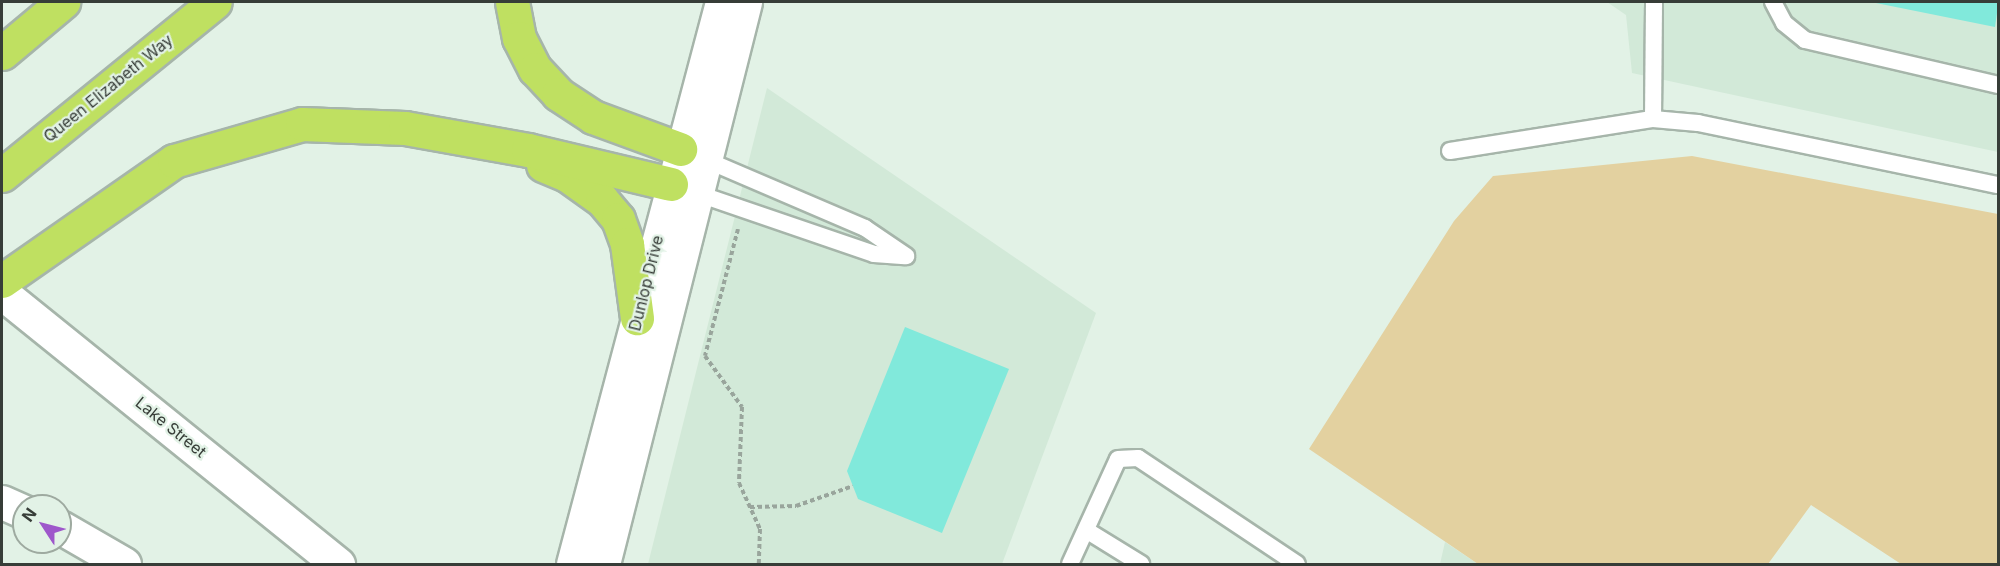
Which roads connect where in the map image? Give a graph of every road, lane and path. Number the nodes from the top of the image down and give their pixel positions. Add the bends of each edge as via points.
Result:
1 (63, 2) edge
2 (215, 2) edge
3 (512, 2) edge
4 (722, 2) edge
5 (745, 2) edge
6 (1654, 2) edge
7 (1773, 2) edge
8 (2, 53) edge
9 (1998, 85) edge
10 (1653, 119) junction
11 (486, 142) junction
12 (1450, 152) dead end
13 (692, 154) junction
14 (2, 175) edge
15 (1998, 185) edge
16 (683, 189) junction
17 (743, 211) junction
18 (2, 281) edge
19 (2, 293) edge
20 (637, 318) junction
21 (852, 486) dead end
22 (750, 507) junction
23 (1086, 530) junction
24 (72, 534) edge
25 (124, 564) edge
26 (338, 564) edge
27 (573, 564) edge
28 (603, 564) edge
29 (759, 564) edge
30 (1070, 564) edge
31 (1141, 564) edge
32 (1297, 564) edge

1 - 8 highway
2 - 14 highway, Queen Elizabeth Way
3 - 13 highway via 519,38 535,69 558,94 611,125
4 - 13 street, Dunlop Drive
5 - 13 street, Dunlop Drive
6 - 10 lane
7 - 9 lane via 1784,22 1805,40
10 - 12 lane
10 - 15 lane via 1698,123
11 - 16 highway
11 - 18 highway via 405,128 302,124 185,158
11 - 20 highway via 567,175 602,200 618,219 627,244
13 - 16 street, Dunlop Drive
13 - 17 lane via 865,228 906,256 874,254
16 - 17 lane
16 - 20 street, Dunlop Drive
16 - 28 street, Dunlop Drive
17 - 22 path via 705,356 742,407 739,483
19 - 26 street, Lake Street
20 - 27 street, Dunlop Drive
21 - 22 path via 796,506
22 - 29 path via 760,529
23 - 30 lane
23 - 31 lane
23 - 32 lane via 1118,459 1137,458
24 - 25 street

